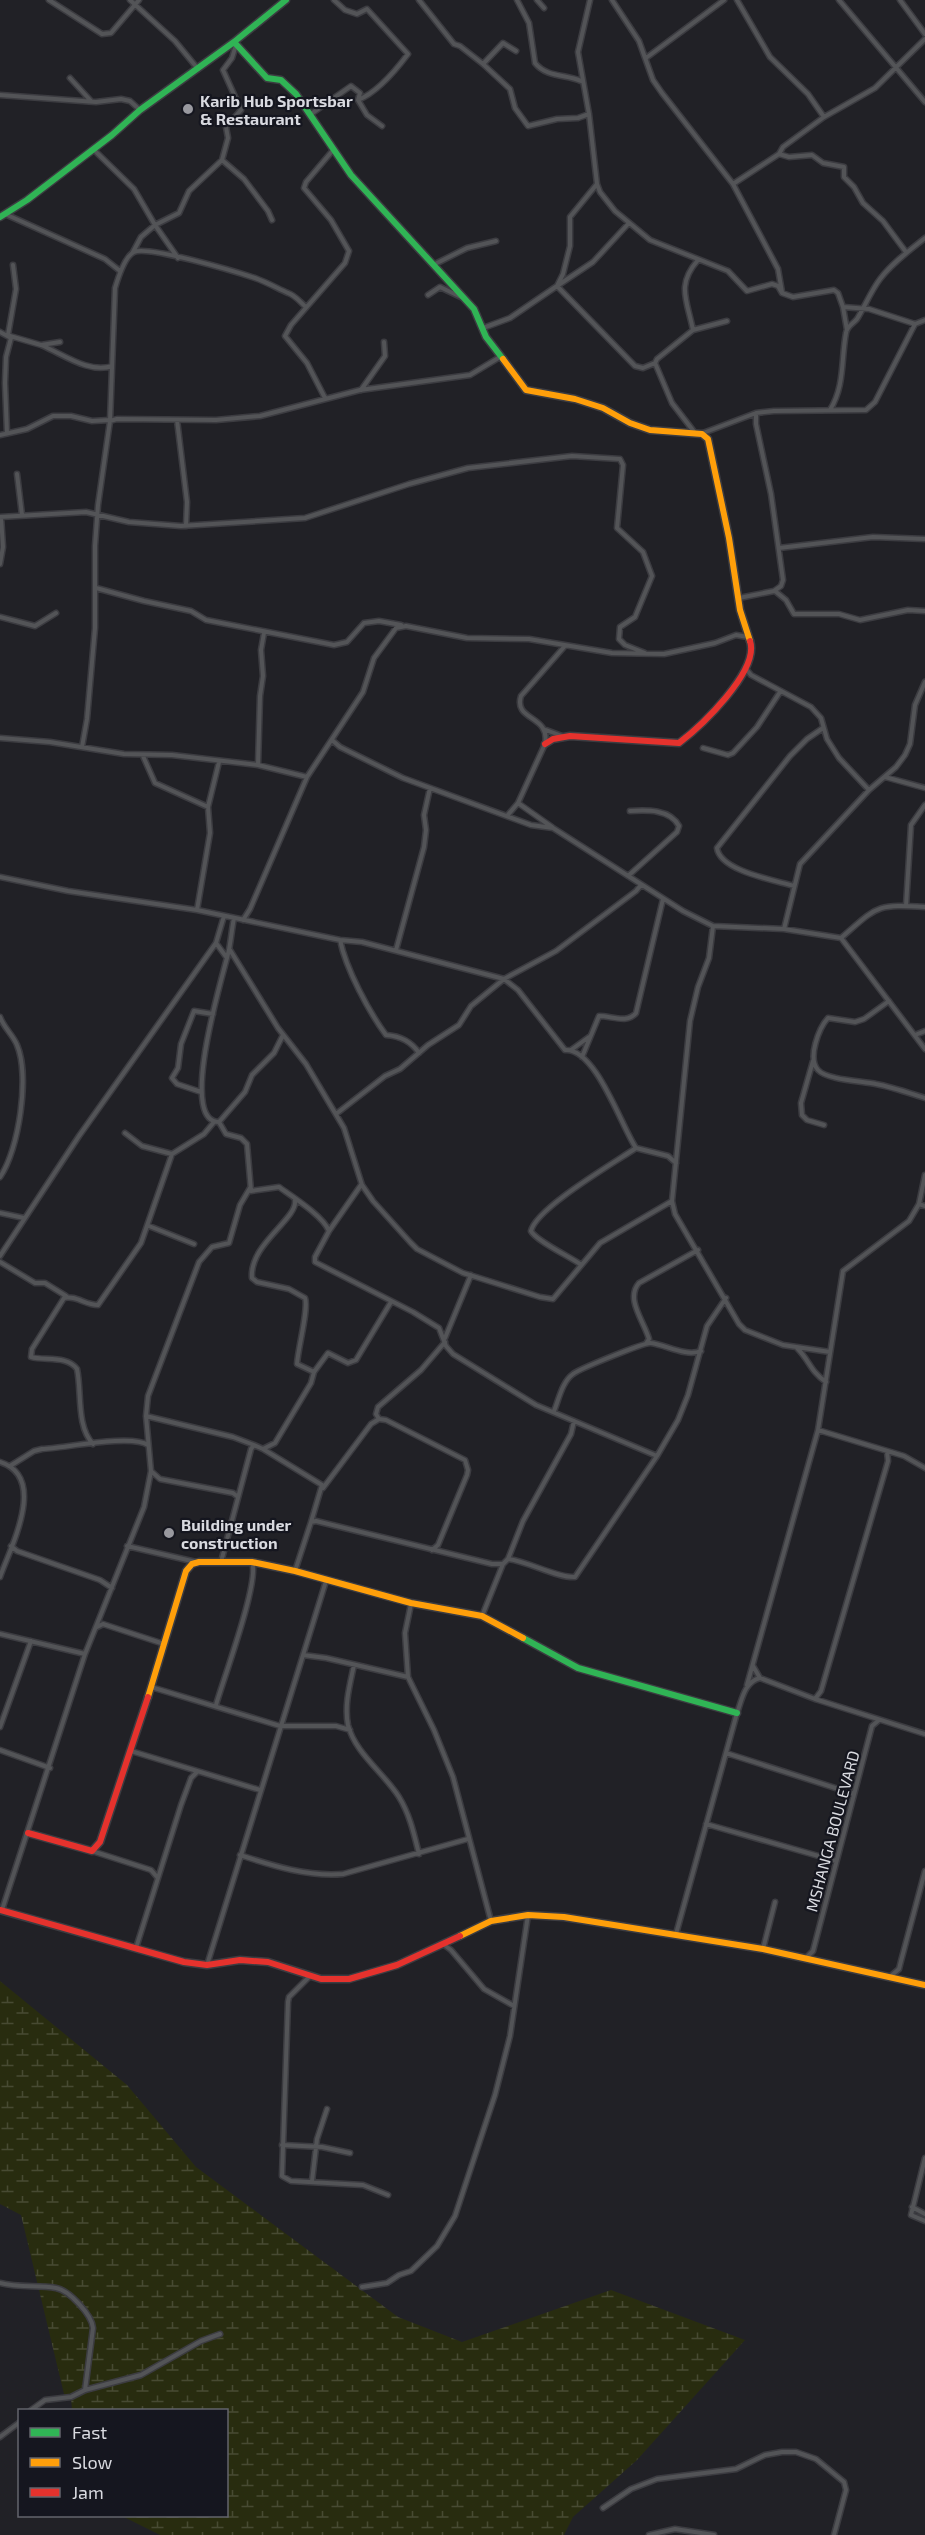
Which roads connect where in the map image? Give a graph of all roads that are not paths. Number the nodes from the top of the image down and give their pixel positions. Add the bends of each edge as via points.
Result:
1 (49, 0) edge
2 (130, 0) edge
3 (139, 0) edge
4 (286, 0) edge
5 (334, 0) edge
6 (420, 0) edge
7 (517, 0) edge
8 (537, 0) edge
9 (590, 0) edge
10 (612, 0) edge
11 (724, 0) edge
12 (737, 0) edge
13 (840, 0) edge
14 (900, 0) edge
15 (135, 6) junction
16 (544, 8) dead end
17 (925, 34) edge
18 (925, 39) edge
19 (235, 43) junction
20 (516, 51) dead end
21 (646, 58) junction
22 (483, 64) junction
23 (896, 67) junction
24 (199, 69) junction
25 (70, 78) dead end
26 (582, 81) junction
27 (0, 95) edge
28 (358, 100) junction
29 (92, 102) junction
30 (925, 102) edge
31 (140, 110) junction
32 (311, 114) junction
33 (589, 114) junction
34 (824, 117) junction
35 (382, 126) dead end
36 (93, 149) junction
37 (335, 149) junction
38 (779, 154) junction
39 (222, 160) junction
40 (597, 184) junction
41 (733, 184) junction
42 (2, 215) edge
43 (272, 220) dead end
44 (629, 223) junction
45 (155, 225) junction
46 (925, 238) edge
47 (496, 241) dead end
48 (133, 252) junction
49 (906, 252) junction
50 (179, 258) junction
51 (698, 260) junction
52 (435, 264) junction
53 (13, 266) dead end
54 (120, 271) junction
55 (557, 286) junction
56 (782, 293) junction
57 (428, 295) dead end
58 (462, 297) junction
59 (306, 307) junction
60 (843, 307) junction
61 (861, 308) junction
62 (925, 320) edge
63 (727, 321) dead end
64 (915, 324) junction
65 (482, 328) junction
66 (693, 330) junction
67 (847, 330) junction
68 (0, 332) edge
69 (9, 336) junction
70 (60, 342) dead end
71 (384, 342) dead end
72 (41, 345) junction
73 (500, 357) junction
74 (655, 363) junction
75 (112, 366) junction
76 (360, 390) junction
77 (326, 399) junction
78 (830, 410) junction
79 (756, 413) junction
80 (110, 420) junction
81 (177, 420) junction
82 (698, 433) junction
83 (7, 434) junction
84 (0, 435) edge
85 (17, 474) dead end
86 (97, 514) junction
87 (22, 515) junction
88 (0, 517) edge
89 (186, 526) junction
90 (925, 539) edge
91 (779, 548) junction
92 (0, 564) edge
93 (96, 588) junction
94 (774, 591) junction
95 (739, 598) junction
96 (925, 611) edge
97 (56, 613) dead end
98 (0, 617) edge
99 (743, 624) junction
100 (402, 626) junction
101 (264, 633) junction
102 (736, 635) junction
103 (748, 637) junction
104 (565, 646) junction
105 (645, 653) junction
106 (746, 668) junction
107 (741, 675) junction
108 (751, 675) junction
109 (925, 682) edge
110 (780, 692) junction
111 (823, 728) junction
112 (546, 729) junction
113 (562, 736) junction
114 (0, 738) edge
115 (332, 740) junction
116 (545, 744) junction
117 (82, 747) junction
118 (703, 748) dead end
119 (143, 756) junction
120 (219, 762) junction
121 (258, 765) junction
122 (307, 777) junction
123 (884, 777) junction
124 (430, 788) junction
125 (925, 789) edge
126 (869, 790) junction
127 (518, 803) junction
128 (925, 805) edge
129 (208, 807) junction
130 (630, 811) dead end
131 (507, 816) junction
132 (553, 828) junction
133 (628, 876) junction
134 (0, 877) edge
135 (641, 885) junction
136 (794, 886) junction
137 (663, 899) junction
138 (906, 906) junction
139 (925, 907) edge
140 (197, 910) junction
141 (224, 916) junction
142 (234, 918) junction
143 (243, 920) junction
144 (713, 926) junction
145 (784, 930) junction
146 (841, 938) junction
147 (340, 940) junction
148 (216, 943) junction
149 (229, 950) junction
150 (396, 950) junction
151 (227, 958) junction
152 (504, 979) junction
153 (889, 1001) junction
154 (213, 1014) junction
155 (0, 1017) edge
156 (925, 1031) edge
157 (283, 1035) junction
158 (915, 1035) junction
159 (590, 1037) junction
160 (925, 1049) edge
161 (571, 1050) junction
162 (419, 1053) junction
163 (582, 1057) junction
164 (814, 1061) junction
165 (201, 1092) junction
166 (925, 1098) edge
167 (336, 1114) junction
168 (216, 1122) junction
169 (824, 1125) dead end
170 (125, 1133) dead end
171 (636, 1148) junction
172 (172, 1154) junction
173 (676, 1164) junction
174 (925, 1175) edge
175 (0, 1177) edge
176 (362, 1185) junction
177 (250, 1188) junction
178 (295, 1199) junction
179 (672, 1201) junction
180 (919, 1204) junction
181 (925, 1206) edge
182 (0, 1213) edge
183 (24, 1218) junction
184 (148, 1226) junction
185 (329, 1231) junction
186 (194, 1245) dead end
187 (698, 1250) junction
188 (0, 1256) edge
189 (0, 1262) edge
190 (580, 1264) junction
191 (471, 1275) junction
192 (66, 1296) junction
193 (726, 1298) junction
194 (391, 1302) junction
195 (445, 1340) junction
196 (647, 1342) junction
197 (797, 1347) junction
198 (701, 1351) junction
199 (831, 1353) junction
200 (314, 1372) junction
201 (826, 1382) junction
202 (554, 1411) junction
203 (146, 1416) junction
204 (380, 1419) junction
205 (574, 1421) junction
206 (818, 1430) junction
207 (93, 1444) junction
208 (254, 1445) junction
209 (148, 1446) junction
210 (263, 1449) junction
211 (887, 1451) junction
212 (657, 1456) junction
213 (23, 1460) junction
214 (0, 1462) edge
215 (10, 1466) junction
216 (925, 1468) edge
217 (151, 1471) junction
218 (18, 1473) junction
219 (160, 1479) junction
220 (150, 1483) junction
221 (323, 1488) junction
222 (238, 1498) junction
223 (311, 1522) junction
224 (11, 1545) junction
225 (438, 1545) junction
226 (127, 1546) junction
227 (432, 1550) junction
228 (17, 1551) junction
229 (9, 1552) junction
230 (445, 1553) junction
231 (508, 1559) junction
232 (199, 1562) junction
233 (221, 1562) junction
234 (252, 1562) junction
235 (503, 1563) junction
236 (295, 1571) junction
237 (0, 1577) edge
238 (326, 1581) junction
239 (112, 1587) junction
240 (411, 1603) junction
241 (482, 1616) junction
242 (97, 1627) junction
243 (0, 1634) edge
244 (31, 1641) junction
245 (164, 1644) junction
246 (85, 1654) junction
247 (303, 1655) junction
248 (354, 1665) junction
249 (753, 1666) junction
250 (408, 1677) junction
251 (760, 1678) junction
252 (747, 1685) junction
253 (151, 1687) junction
254 (815, 1699) junction
255 (216, 1705) junction
256 (737, 1713) junction
257 (867, 1716) junction
258 (283, 1718) junction
259 (879, 1720) junction
260 (289, 1725) junction
261 (280, 1726) junction
262 (872, 1726) junction
263 (0, 1727) edge
264 (350, 1730) junction
265 (925, 1734) edge
266 (0, 1750) edge
267 (131, 1751) junction
268 (726, 1753) junction
269 (50, 1768) junction
270 (189, 1769) junction
271 (197, 1772) junction
272 (191, 1778) junction
273 (260, 1790) junction
274 (854, 1794) junction
275 (706, 1824) junction
276 (28, 1833) junction
277 (468, 1839) junction
278 (92, 1851) junction
279 (419, 1854) junction
280 (240, 1855) junction
281 (836, 1861) junction
282 (161, 1867) junction
283 (152, 1870) junction
284 (925, 1871) edge
285 (158, 1878) junction
286 (925, 1899) edge
287 (917, 1900) junction
288 (775, 1902) dead end
289 (1, 1910) edge
290 (528, 1915) junction
291 (491, 1921) junction
292 (676, 1934) junction
293 (443, 1943) junction
294 (136, 1948) junction
295 (763, 1950) junction
296 (813, 1951) junction
297 (807, 1957) junction
298 (821, 1961) junction
299 (207, 1965) junction
300 (898, 1969) junction
301 (310, 1976) junction
302 (892, 1976) junction
303 (904, 1979) junction
304 (925, 1985) edge
305 (514, 2006) junction
306 (327, 2109) dead end
307 (282, 2145) junction
308 (316, 2146) junction
309 (350, 2153) dead end
310 (925, 2158) edge
311 (312, 2181) junction
312 (388, 2195) dead end
313 (912, 2207) junction
314 (925, 2214) edge
315 (925, 2221) edge
316 (0, 2283) edge
317 (362, 2288) dead end
318 (220, 2334) dead end
319 (85, 2390) junction
320 (33, 2409) edge
321 (18, 2424) edge
322 (0, 2437) edge
323 (603, 2508) dead end
324 (649, 2535) edge
325 (714, 2535) edge
326 (834, 2535) edge

1 - 15 street via 102,34 111,33
2 - 15 street
3 - 15 street
4 - 19 street
5 - 28 street via 357,14 367,9 408,54 366,97
6 - 22 street via 454,44
7 - 26 street via 529,23 534,60 539,68
8 - 16 street
9 - 26 street via 578,52
10 - 21 street
11 - 21 street
12 - 34 street via 770,57 808,94
13 - 23 street
14 - 17 street
15 - 24 street via 164,30
18 - 23 street
19 - 24 street
19 - 32 street via 267,78 282,80
19 - 39 street via 232,58 223,70 241,110 226,127 228,138
20 - 22 street via 503,43
21 - 41 street via 653,80
22 - 33 street via 510,89 515,108 528,126
23 - 30 street
23 - 34 street via 875,88
24 - 31 street
25 - 29 street
26 - 33 street
27 - 29 street
28 - 32 street via 360,93 351,87
28 - 35 street via 367,115
29 - 31 street via 126,99
31 - 36 street
32 - 37 street
33 - 40 street
34 - 38 street
36 - 42 street
36 - 45 street via 127,180
37 - 52 street via 367,194
37 - 59 street via 304,188 331,220 349,256
38 - 41 street
38 - 49 street via 789,158 812,155 823,163 844,167 844,177
39 - 43 street via 244,178
39 - 45 street via 189,191 179,213
40 - 44 street via 615,211
40 - 55 street via 570,217 570,246
41 - 56 street via 778,269
42 - 54 street via 105,259
44 - 51 street via 650,240
44 - 55 street via 593,262
45 - 48 street via 141,237
45 - 50 street
46 - 49 street
47 - 52 street via 467,248
48 - 50 street via 141,250
48 - 54 street
49 - 61 street via 881,278
50 - 59 street via 256,279 290,293
51 - 56 street via 728,271 747,291 772,284
51 - 66 street via 684,286
52 - 58 street
53 - 69 street via 16,289
54 - 75 street via 115,288
55 - 65 street via 510,318
55 - 74 street via 635,366 643,369
56 - 60 street via 793,297 834,290
57 - 58 street via 440,287
58 - 65 street via 474,309
59 - 77 street via 285,336 307,363
60 - 61 street
60 - 67 street
61 - 64 street
61 - 67 street
62 - 64 street
63 - 66 street
64 - 78 street via 875,402 866,410
65 - 73 street
66 - 74 street
67 - 78 street via 841,383
68 - 69 street
69 - 72 street
69 - 83 street
70 - 72 street
71 - 76 street via 385,356
72 - 75 street via 86,366
73 - 76 street via 470,375
73 - 82 street via 526,390 603,408 650,430
74 - 82 street via 672,402
75 - 80 street
76 - 77 street
77 - 81 street via 234,420
78 - 79 street
79 - 82 street
79 - 91 street
80 - 81 street
80 - 83 street via 53,416
80 - 86 street
81 - 89 street via 187,502
82 - 95 street via 708,439
83 - 84 street
85 - 87 street
86 - 87 street
86 - 89 street via 129,522
86 - 93 street
87 - 88 street
88 - 92 street
89 - 105 street via 305,518 468,468 573,456 620,459 623,465 617,528 643,552 652,576 635,617 620,627 619,639
90 - 91 street via 873,537
91 - 94 street via 783,580
93 - 101 street
93 - 117 street
94 - 95 street
94 - 96 street via 780,593 794,614 839,614 860,620 908,610
95 - 99 street
97 - 98 street via 35,626
99 - 102 street
99 - 103 street
100 - 101 street via 380,621 364,623 347,642 334,645
100 - 104 street via 467,638 529,639
100 - 115 street via 396,628 378,652 363,692
101 - 121 street
102 - 103 street
102 - 105 street via 678,652
103 - 106 street via 752,651
104 - 105 street via 595,652
104 - 112 street via 519,701 523,711
106 - 107 street
106 - 108 street
107 - 108 street
107 - 113 street via 714,712 679,743
108 - 110 street
109 - 123 street via 915,705 910,744 896,767
110 - 111 street via 811,707 821,718
110 - 118 street via 734,753
111 - 126 street via 839,758
111 - 136 street via 790,756 717,848 728,865
112 - 113 street
112 - 116 street
113 - 116 street
114 - 117 street
115 - 122 street
115 - 124 street
116 - 127 street
117 - 119 street
119 - 120 street via 172,755
119 - 129 street via 155,783
120 - 121 street
120 - 129 street
121 - 122 street
122 - 143 street
123 - 125 street
123 - 126 street
124 - 131 street
124 - 150 street via 424,815 424,848
126 - 136 street via 800,864
127 - 131 street
127 - 132 street
128 - 138 street via 911,825
129 - 140 street via 210,833
130 - 133 street via 656,811 672,817 679,826
131 - 132 street
132 - 133 street
133 - 135 street
134 - 140 street
135 - 137 street
135 - 152 street via 556,951
136 - 145 street
137 - 144 street
137 - 159 street via 636,1013 624,1020 599,1016
138 - 139 street
138 - 146 street via 884,905 874,909
140 - 141 street
141 - 142 street
141 - 148 street
142 - 143 street
142 - 149 street
143 - 147 street
144 - 145 street
144 - 173 street via 709,958 690,1021
145 - 146 street
146 - 153 street
147 - 150 street
147 - 162 street via 372,1016 386,1035 413,1045
148 - 151 street
148 - 183 street
149 - 151 street
149 - 157 street
150 - 152 street
151 - 154 street
152 - 161 street via 518,990 564,1050
152 - 162 street via 471,1006 462,1023
153 - 158 street
153 - 164 street via 855,1022 828,1018 818,1035
154 - 165 street via 201,1065
154 - 165 street via 194,1011 172,1078 177,1084
155 - 175 street via 17,1043 23,1066 12,1148
156 - 158 street
157 - 167 street
157 - 168 street via 274,1053 252,1075 245,1092
158 - 160 street
159 - 161 street
159 - 163 street
161 - 163 street
162 - 167 street
163 - 171 street via 610,1094
164 - 166 street via 823,1073
164 - 169 street via 801,1103 802,1115
165 - 168 street via 209,1118
167 - 176 street
168 - 172 street
168 - 177 street via 226,1134 242,1138 247,1144
170 - 172 street via 142,1146
171 - 173 street via 668,1156
171 - 190 street via 545,1210 532,1225 536,1239
172 - 184 street
173 - 179 street
174 - 180 street
176 - 185 street
176 - 191 street via 417,1249
177 - 178 street via 253,1192 279,1187
177 - 203 street via 240,1205 229,1243 206,1252 194,1274 148,1396
178 - 185 street
178 - 200 street via 294,1210 256,1257 252,1278 305,1298 307,1307 297,1364
179 - 187 street via 675,1214
179 - 190 street via 600,1243
180 - 181 street
180 - 199 street via 909,1221 843,1271
182 - 183 street
183 - 188 street
184 - 186 street
184 - 192 street via 98,1305
185 - 194 street via 315,1262
187 - 193 street
187 - 196 street via 635,1288 633,1299
189 - 192 street
190 - 191 street via 553,1299
191 - 195 street
192 - 207 street via 35,1343 31,1357 74,1365 79,1378 81,1412
193 - 197 street via 745,1330
193 - 198 street via 707,1326
194 - 195 street via 439,1328
194 - 200 street via 356,1359 348,1363 328,1353
195 - 202 street via 453,1354 475,1369 536,1405
195 - 204 street via 421,1370 378,1407 376,1414
196 - 198 street via 691,1354
196 - 202 street via 572,1375
197 - 199 street
197 - 201 street via 810,1369
198 - 212 street via 678,1420
199 - 201 street
200 - 210 street via 275,1443
201 - 206 street
202 - 205 street
203 - 208 street
203 - 209 street
204 - 221 street via 371,1424
204 - 225 street via 438,1445 467,1464 467,1476
205 - 212 street
205 - 231 street
206 - 211 street
206 - 249 street
207 - 209 street via 132,1440
207 - 213 street via 42,1449
208 - 210 street
208 - 222 street
209 - 217 street
210 - 221 street via 316,1479
211 - 216 street
211 - 254 street via 888,1461 821,1691
212 - 231 street via 575,1577
213 - 215 street
213 - 218 street
214 - 215 street
215 - 218 street
217 - 219 street
217 - 220 street
218 - 224 street via 26,1500
219 - 220 street
219 - 222 street via 233,1493
220 - 226 street
221 - 223 street
222 - 233 street
223 - 227 street
223 - 236 street
224 - 228 street
224 - 229 street
225 - 227 street
225 - 230 street
226 - 232 street
226 - 239 street
227 - 230 street
228 - 229 street
228 - 239 street
229 - 237 street
230 - 235 street
231 - 235 street
232 - 233 street
232 - 245 street via 186,1570
233 - 234 street
234 - 236 street
234 - 255 street via 250,1589
235 - 241 street
236 - 238 street
238 - 240 street
238 - 247 street
239 - 242 street
240 - 241 street
240 - 250 street via 405,1633
241 - 256 street via 578,1668
242 - 245 street via 104,1624
242 - 246 street
243 - 244 street
244 - 246 street
244 - 263 street
245 - 253 street
246 - 269 street
247 - 248 street
247 - 258 street
248 - 250 street
248 - 264 street via 348,1693
249 - 251 street
249 - 252 street
250 - 277 street via 448,1761
251 - 252 street
251 - 254 street
252 - 256 street
253 - 255 street
253 - 267 street
254 - 257 street
255 - 261 street
256 - 268 street
257 - 259 street
257 - 262 street
258 - 260 street
258 - 261 street
259 - 262 street
259 - 265 street
260 - 261 street
260 - 264 street
261 - 273 street
262 - 274 street, MSHANGA BOULEVARD
264 - 279 street via 399,1797 411,1820
266 - 269 street
267 - 270 street
267 - 278 street via 100,1842
268 - 274 street
268 - 275 street
269 - 276 street
270 - 271 street
270 - 272 street
271 - 272 street
271 - 273 street
272 - 282 street
273 - 280 street
274 - 281 street, MSHANGA BOULEVARD
275 - 281 street
275 - 292 street
276 - 278 street
276 - 289 street
277 - 279 street
277 - 291 street
278 - 283 street
279 - 280 street via 325,1876
280 - 299 street
281 - 296 street, MSHANGA BOULEVARD
282 - 283 street
282 - 285 street
283 - 285 street
284 - 287 street
285 - 294 street
286 - 287 street
287 - 300 street
288 - 295 street
289 - 294 street
290 - 291 street
290 - 292 street
290 - 305 street
291 - 293 street
292 - 295 street
293 - 301 street via 397,1965 362,1976 337,1980
293 - 305 street via 484,1989
294 - 299 street
295 - 297 street
296 - 297 street
296 - 298 street
297 - 298 street
298 - 302 street
299 - 301 street via 240,1960 268,1962
300 - 302 street
300 - 303 street
301 - 307 street via 288,2002
302 - 303 street
303 - 304 street
305 - 317 street via 495,2095 448,2229 411,2271 387,2283
306 - 308 street
307 - 308 street
307 - 311 street via 284,2178
308 - 309 street
308 - 311 street
310 - 313 street
311 - 312 street via 363,2185
313 - 314 street
313 - 315 street via 910,2214
316 - 319 street via 57,2288 92,2317
318 - 319 street via 141,2375
319 - 320 street via 71,2397 45,2400
321 - 322 street
323 - 326 street via 631,2489 657,2479 736,2469 765,2455 796,2452 816,2459 844,2482 846,2490
324 - 325 street via 675,2529

